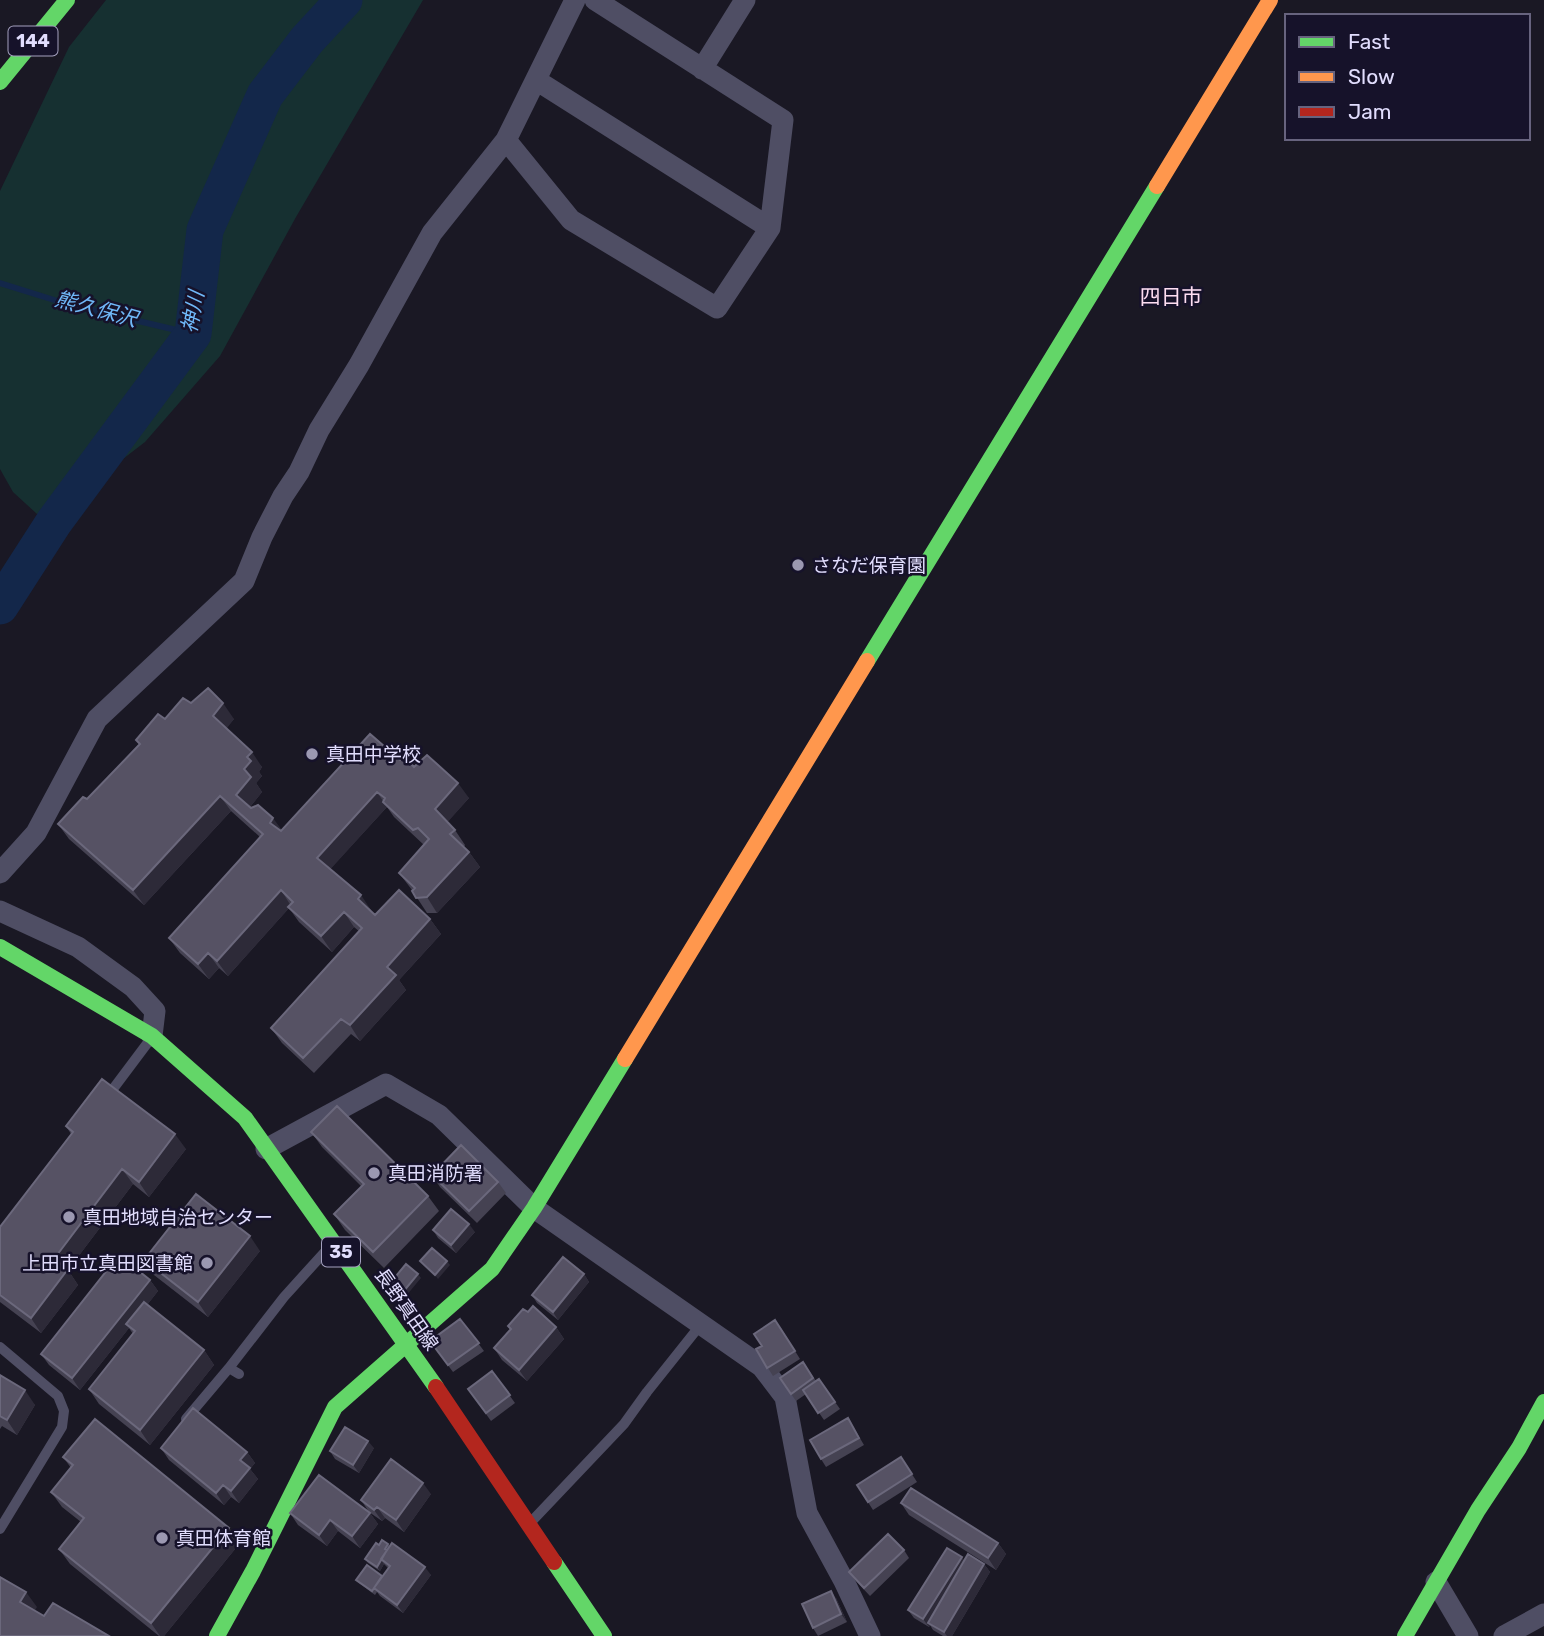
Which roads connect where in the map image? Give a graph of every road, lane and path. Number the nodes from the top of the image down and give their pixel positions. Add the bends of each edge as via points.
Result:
1 (67, 0) edge
2 (575, 0) edge
3 (595, 0) edge
4 (745, 0) edge
5 (1270, 0) edge
6 (702, 69) junction
7 (536, 80) junction
8 (0, 82) edge
9 (506, 140) junction
10 (770, 228) junction
11 (0, 873) edge
12 (0, 911) edge
13 (0, 947) edge
14 (152, 1037) junction
15 (104, 1101) edge
16 (267, 1149) junction
17 (534, 1208) junction
18 (334, 1242) junction
19 (702, 1323) junction
20 (407, 1345) junction
21 (0, 1347) edge
22 (1544, 1402) edge
23 (184, 1422) edge
24 (529, 1524) junction
25 (0, 1529) edge
26 (1436, 1582) junction
27 (1544, 1614) edge
28 (217, 1636) edge
29 (604, 1636) edge
30 (870, 1636) edge
31 (1405, 1636) edge
32 (1468, 1636) edge
33 (1504, 1636) edge

1 - 8 main road, 144
2 - 7 street
3 - 6 street
4 - 6 street
5 - 17 main road
6 - 10 street via 783,120
7 - 9 street
7 - 10 street
9 - 10 street via 572,220 717,308
9 - 11 street via 432,233 283,496 244,581 97,719 36,834
12 - 14 street via 78,947 133,987 155,1011
13 - 14 main road, 長野真田線 / 35
14 - 15 lane
14 - 16 main road, 長野真田線 / 35 via 245,1118
16 - 17 street via 386,1084 439,1115
16 - 18 main road, 長野真田線 / 35
17 - 19 street
17 - 20 main road via 492,1269
18 - 20 main road, 長野真田線 / 35
18 - 23 lane via 284,1297 234,1371
19 - 24 lane via 624,1424
19 - 30 street via 762,1367 785,1397 807,1513
20 - 24 main road, 長野真田線 / 35
20 - 28 main road via 335,1407
21 - 25 lane via 58,1396 64,1411 62,1427
22 - 26 main road
24 - 29 main road, 長野真田線 / 35
26 - 31 main road
26 - 32 street
27 - 33 street

